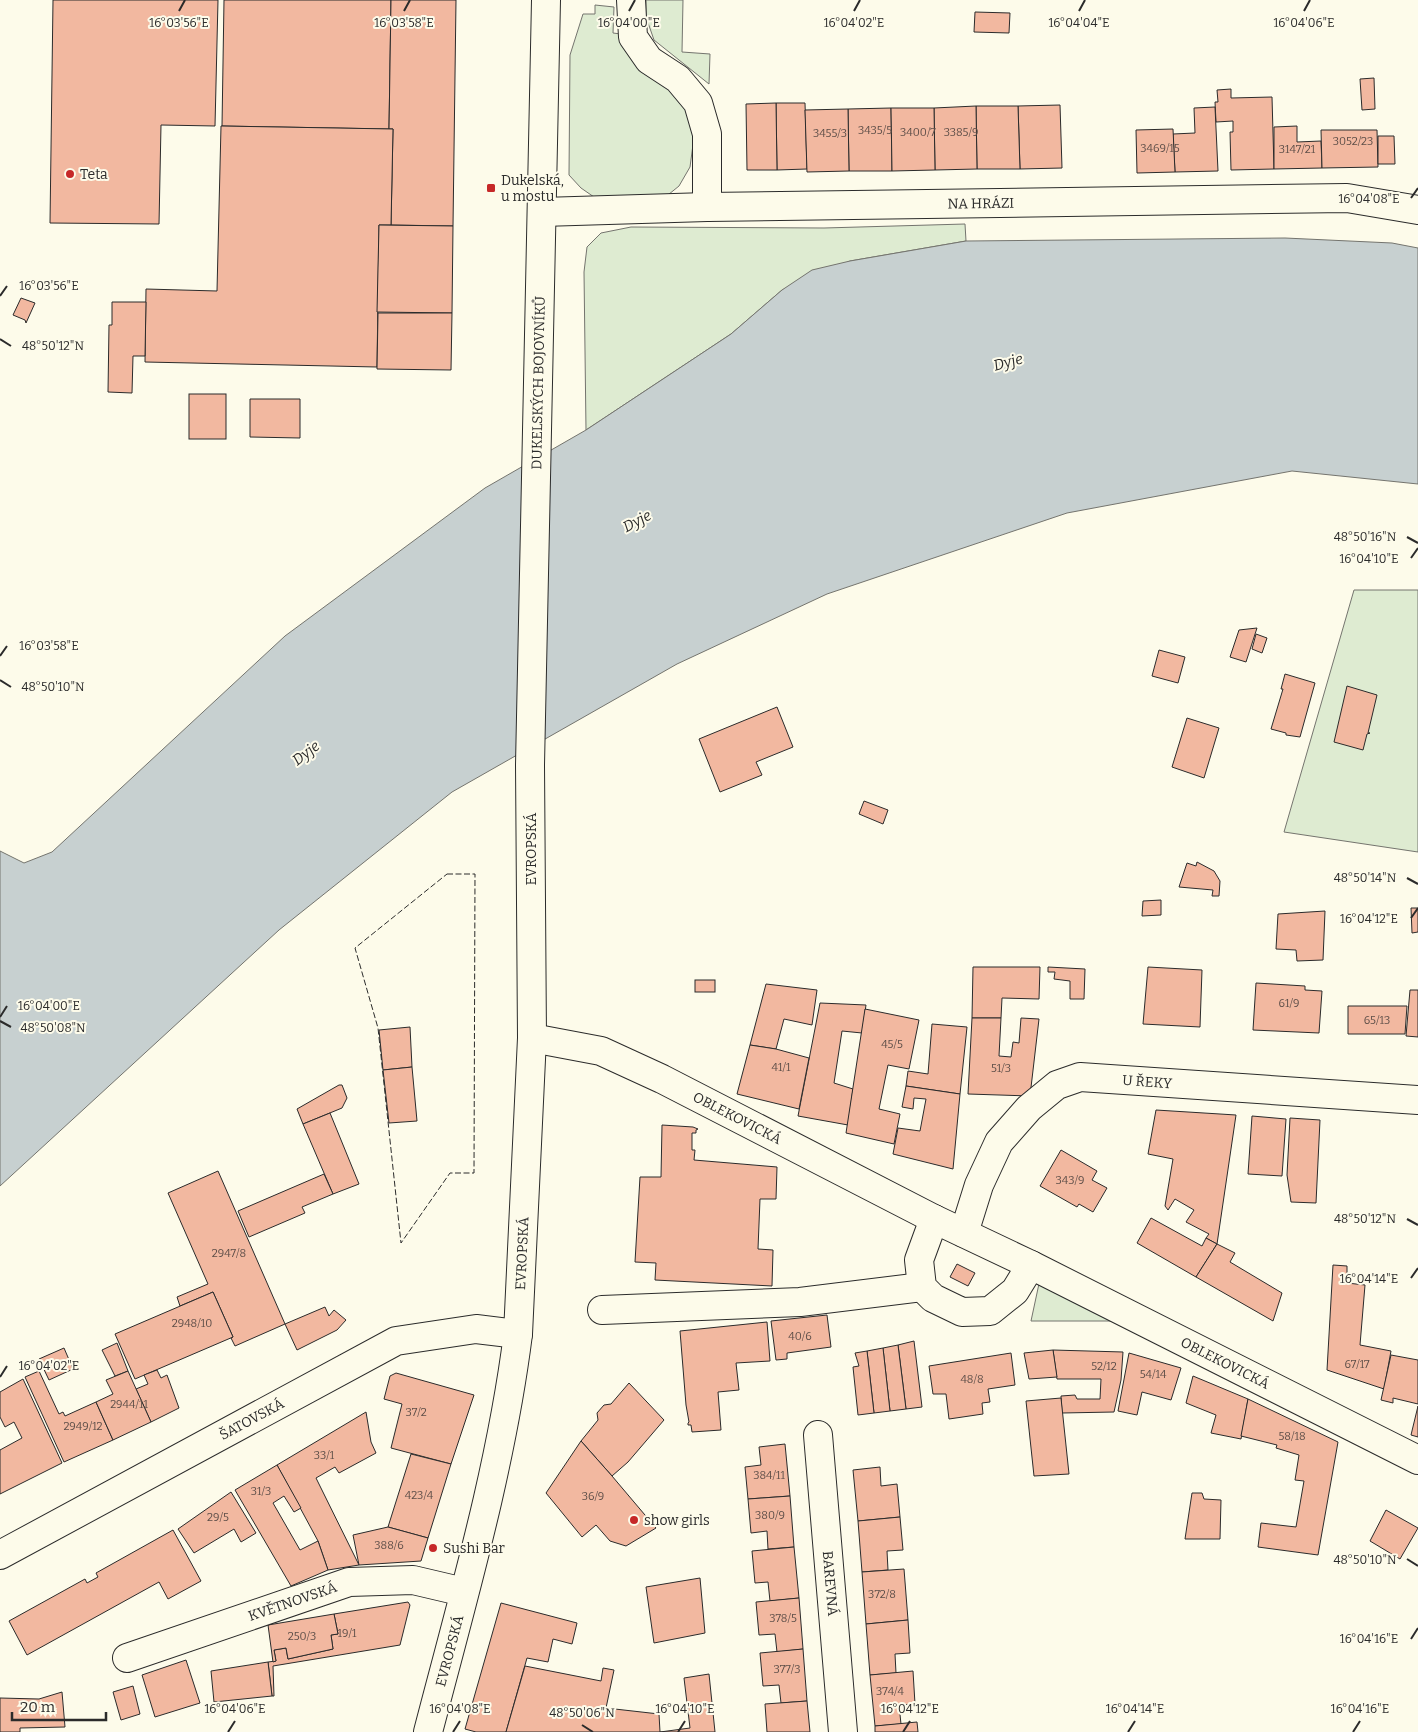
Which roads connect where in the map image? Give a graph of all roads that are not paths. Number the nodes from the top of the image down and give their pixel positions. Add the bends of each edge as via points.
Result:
1 (546, 0) edge
2 (631, 0) edge
3 (707, 207) junction
4 (1418, 210) edge
5 (542, 212) junction
6 (530, 765) joint
7 (532, 1038) junction
8 (1418, 1100) edge
9 (934, 1219) junction
10 (964, 1233) junction
11 (1031, 1265) junction
12 (922, 1287) junction
13 (602, 1310) dead end
14 (518, 1334) junction
15 (818, 1435) dead end
16 (1418, 1460) edge
17 (0, 1555) edge
18 (464, 1592) junction
19 (127, 1658) dead end
20 (428, 1732) edge
21 (843, 1732) edge

1 - 5 street, DUKELSKÝCH BOJOVNÍKŮ
2 - 3 street via 633,37 649,60 678,80 698,103 707,134
3 - 4 street, NA HRÁZI via 1347,198
3 - 5 street, NA HRÁZI
5 - 6 street, DUKELSKÝCH BOJOVNÍKŮ
6 - 7 street, EVROPSKÁ
7 - 9 street, OBLEKOVICKÁ via 601,1051
7 - 14 street, EVROPSKÁ
8 - 10 street, U ŘEKY via 1080,1077 1056,1085 1029,1108 999,1142 979,1186
9 - 10 street, OBLEKOVICKÁ
9 - 12 street via 919,1260
10 - 11 street, OBLEKOVICKÁ
11 - 12 street via 1015,1291 990,1311 962,1312 933,1298
11 - 16 street, OBLEKOVICKÁ
12 - 13 street via 800,1302
14 - 17 street, ŠATOVSKÁ via 476,1329 396,1341
14 - 18 street, EVROPSKÁ via 483,1522
15 - 21 street, BAREVNÁ
18 - 19 street, KVĚTNOVSKÁ via 413,1580 349,1582
18 - 20 street, EVROPSKÁ

